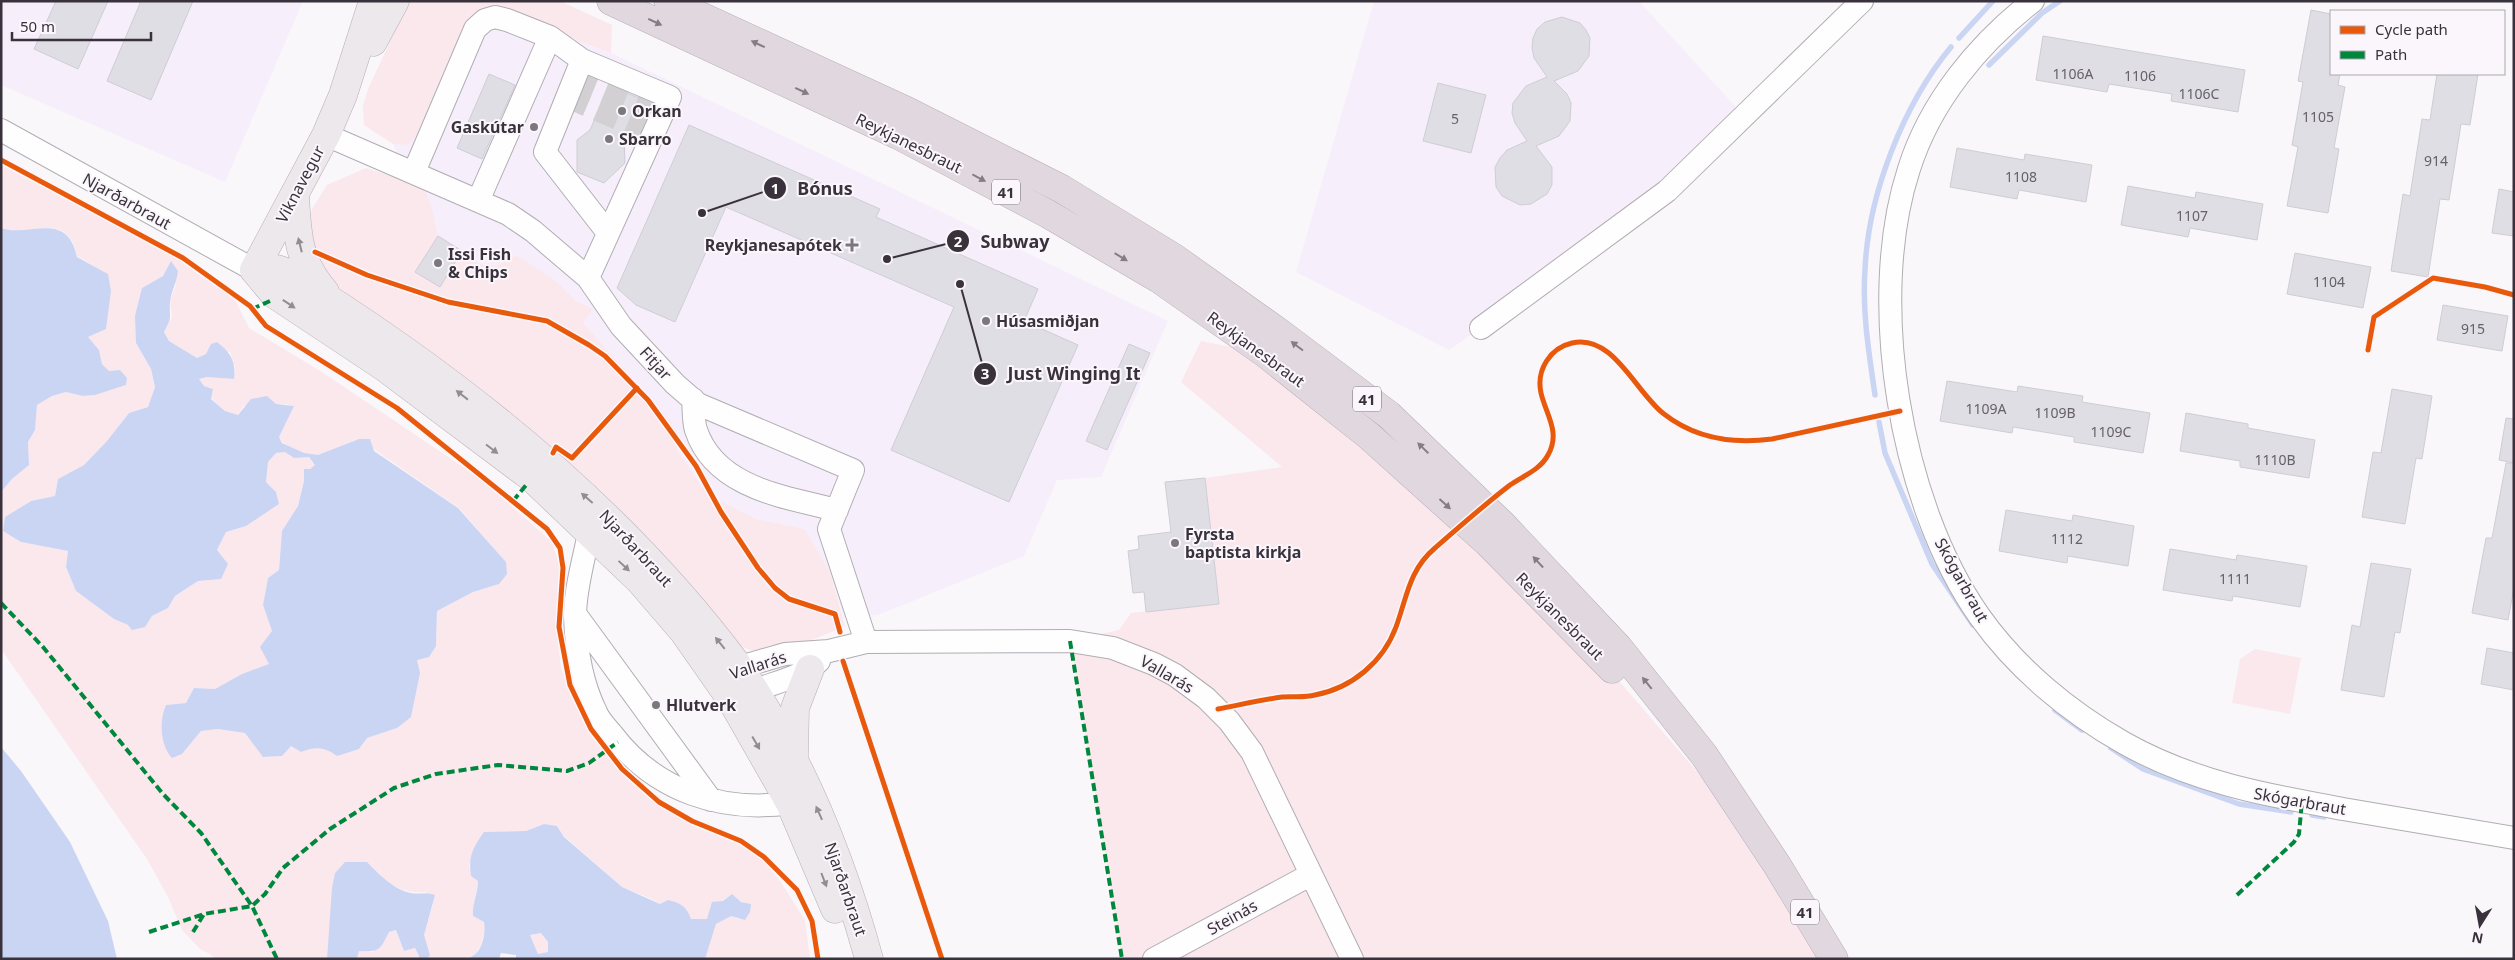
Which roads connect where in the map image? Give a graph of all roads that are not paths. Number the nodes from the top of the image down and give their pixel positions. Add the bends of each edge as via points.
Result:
1 (373, 1) edge
2 (395, 1) edge
3 (611, 1) edge
4 (668, 1) edge
5 (1862, 1) edge
6 (2033, 1) edge
7 (550, 37) junction
8 (582, 60) junction
9 (343, 96) junction
10 (1, 130) edge
11 (326, 135) junction
12 (414, 172) junction
13 (295, 194) junction
14 (478, 201) junction
15 (608, 233) junction
16 (254, 270) junction
17 (588, 278) junction
18 (333, 301) junction
19 (1481, 328) dead end
20 (693, 400) junction
21 (837, 510) junction
22 (589, 533) junction
23 (575, 615) junction
24 (866, 642) junction
25 (820, 660) junction
26 (736, 684) junction
27 (794, 757) junction
28 (712, 800) junction
29 (790, 803) junction
30 (2514, 838) edge
31 (1776, 865) junction
32 (1310, 874) junction
33 (852, 959) edge
34 (869, 959) edge
35 (1154, 959) edge
36 (1352, 959) edge
37 (1834, 959) edge

1 - 9 main road, Viknavegur
2 - 9 main road, Viknavegur
3 -> 31 highway, Reykjanesbraut / 41 via 898,135 1048,214 1159,279 1266,354 1369,436 1488,543 1604,659
31 -> 4 highway, Reykjanesbraut / 41 via 1704,755 1618,647 1503,525 1389,415 1173,257 1062,188 907,111
5 - 19 street via 1667,191
6 - 30 street, Skógarbraut via 1971,60 1931,118 1909,167 1891,258 1889,317 1900,411 1908,447 1935,530 1978,615 2026,670 2073,710 2124,744 2180,770 2263,795
7 - 8 street
7 - 12 street via 495,17 485,20 475,29
7 - 14 street
8 - 15 street via 545,152
8 - 15 street via 670,97
9 - 11 main road, Viknavegur
10 - 16 street, Njarðarbraut
11 - 12 street, Fitjar
11 - 13 main road, Viknavegur
12 - 14 street, Fitjar
13 - 16 main road, Viknavegur
18 -> 13 main road via 314,279 303,258 297,234
14 - 17 street, Fitjar via 508,214 533,231
15 - 17 street
16 - 18 main road, Njarðarbraut via 286,272
16 -> 22 main road, Njarðarbraut via 274,294 384,366 532,478
17 - 20 street, Fitjar via 621,326
26 -> 18 main road, Njarðarbraut via 656,566 624,531 493,419 400,346
20 - 21 street via 696,430 710,459 736,480 782,497
20 - 21 street, Fitjar via 853,470
21 - 24 street, Fitjar via 829,529
22 - 23 street
22 -> 26 main road, Njarðarbraut via 640,581 683,631
23 - 28 street
23 - 28 street via 578,648 596,714 634,760 659,778 693,795
24 - 25 street, Vallarás
24 - 32 street, Vallarás via 1070,641 1113,648 1154,664 1206,698 1243,738 1260,765
25 - 26 street, Vallarás
25 - 27 main road via 795,708
26 - 27 main road, Njarðarbraut
26 -> 29 main road, Njarðarbraut
34 -> 27 main road, Njarðarbraut via 824,824
28 - 29 street via 762,808
29 -> 33 main road, Njarðarbraut via 822,875
31 - 37 highway, Reykjanesbraut / 41
32 - 35 street, Steinás
32 - 36 street, Vallarás

